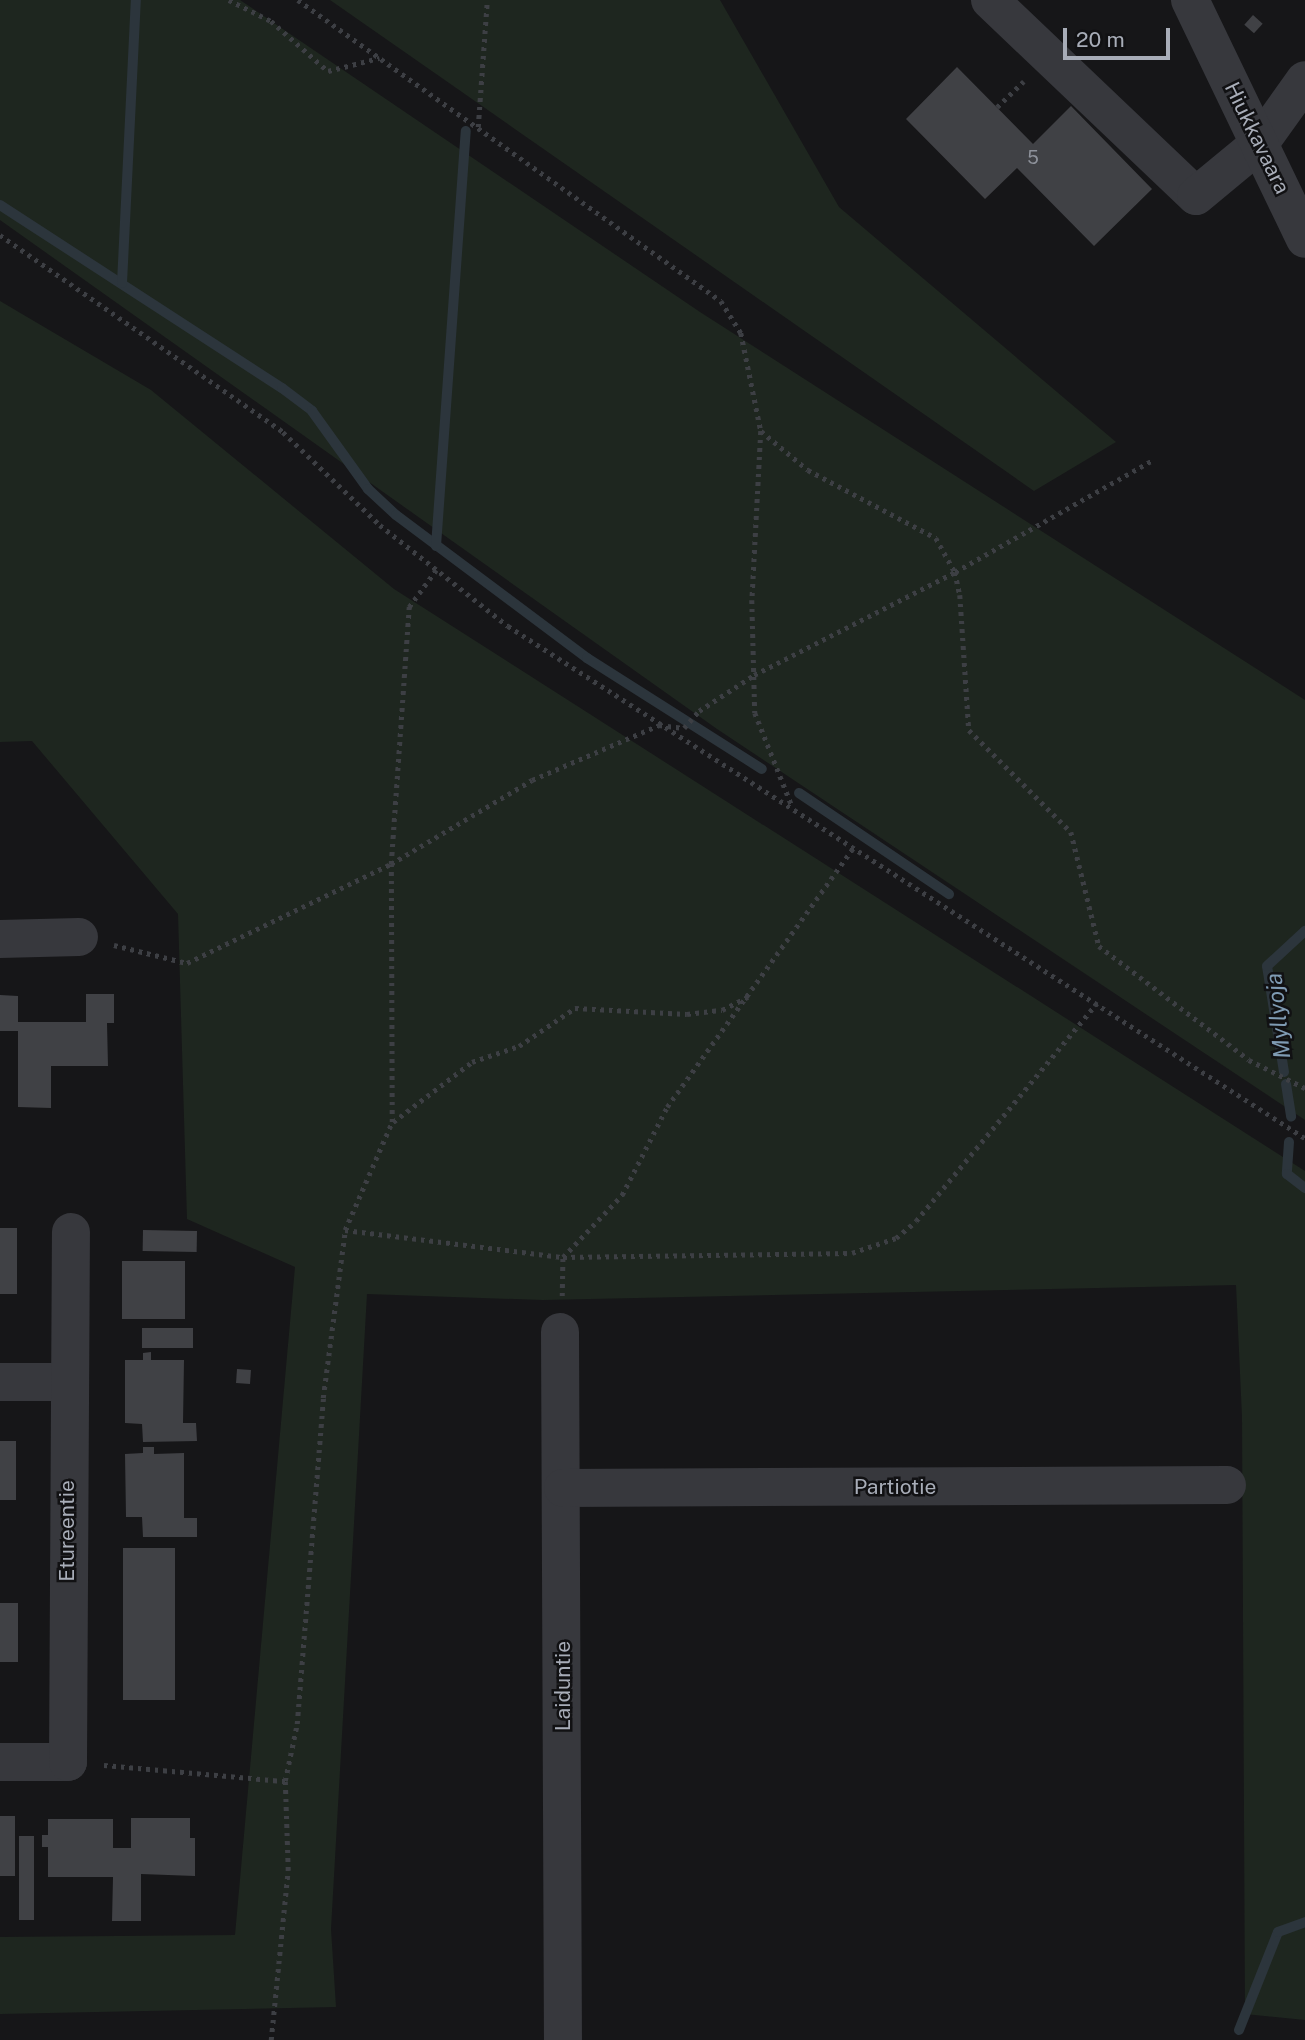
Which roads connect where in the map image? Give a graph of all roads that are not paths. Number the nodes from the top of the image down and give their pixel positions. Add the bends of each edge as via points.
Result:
1 (990, 0) edge
2 (1189, 0) edge
3 (1305, 80) edge
4 (1259, 143) junction
5 (1305, 239) edge
6 (79, 937) road end
7 (0, 939) edge
8 (71, 1232) dead end
9 (560, 1332) road end
10 (0, 1382) edge
11 (67, 1382) junction
12 (1227, 1485) dead end
13 (563, 1488) junction
14 (0, 1762) edge
15 (563, 2040) edge

1 - 4 street via 1196,195
2 - 4 street, Hiukkavaara
3 - 4 street
4 - 5 street, Hiukkavaara
6 - 7 street
8 - 11 street, Etureentie
9 - 13 street, Laiduntie
10 - 11 street
11 - 14 street, Etureentie via 68,1762
12 - 13 street, Partiotie
13 - 15 street, Laiduntie

